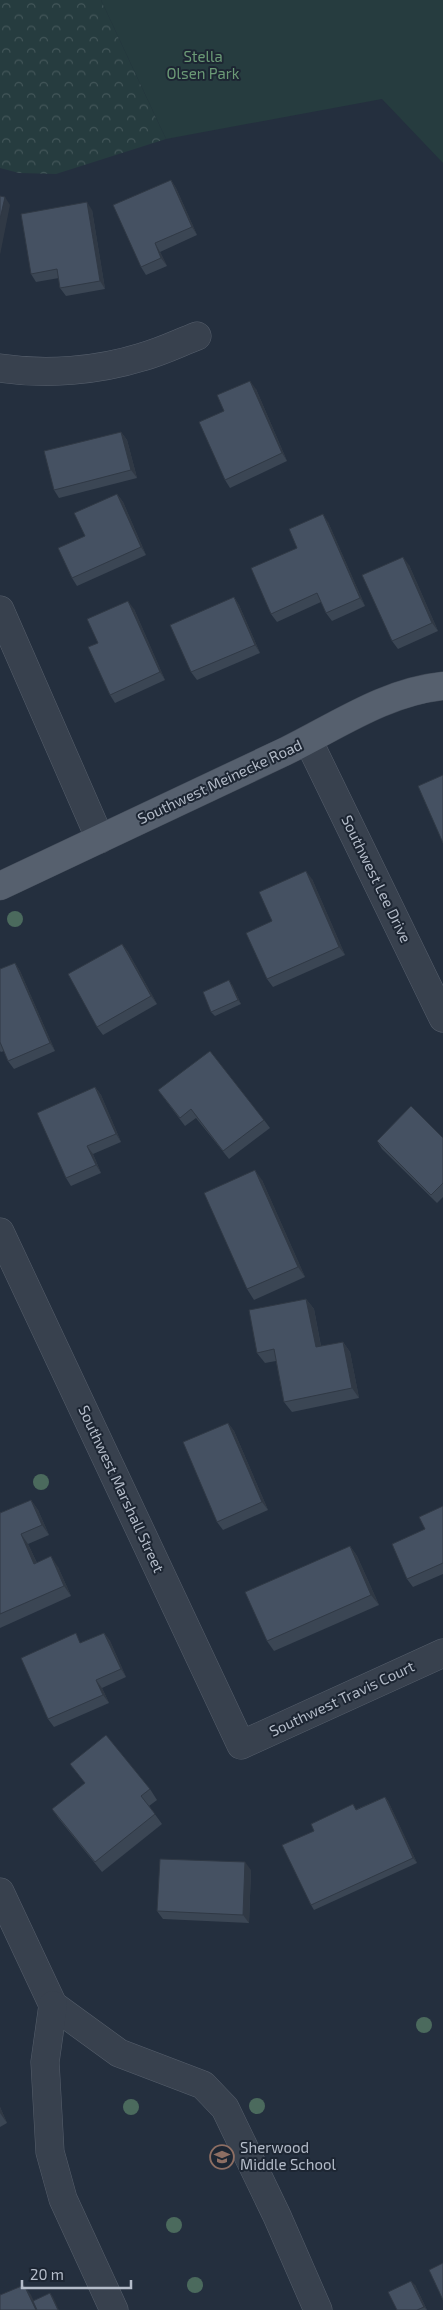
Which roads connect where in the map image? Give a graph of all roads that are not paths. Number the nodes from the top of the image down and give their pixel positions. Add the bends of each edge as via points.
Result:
1 (197, 336) dead end
2 (0, 368) edge
3 (0, 610) edge
4 (443, 686) edge
5 (308, 740) junction
6 (100, 839) junction
7 (0, 886) edge
8 (443, 1018) edge
9 (0, 1232) edge
10 (443, 1653) edge
11 (242, 1746) joint
12 (0, 1892) edge
13 (53, 2005) junction
14 (114, 2310) edge
15 (318, 2310) edge

1 - 2 street via 142,358 89,368 31,373
3 - 6 street
4 - 5 main road, Southwest Meinecke Road via 412,692 368,707
5 - 6 main road, Southwest Meinecke Road
5 - 8 street, Southwest Lee Drive
6 - 7 main road, Southwest Meinecke Road
9 - 11 street, Southwest Marshall Street
10 - 11 street, Southwest Travis Court
12 - 13 street
13 - 14 street via 45,2062 50,2152 63,2199
13 - 15 street via 118,2054 203,2085 226,2108

